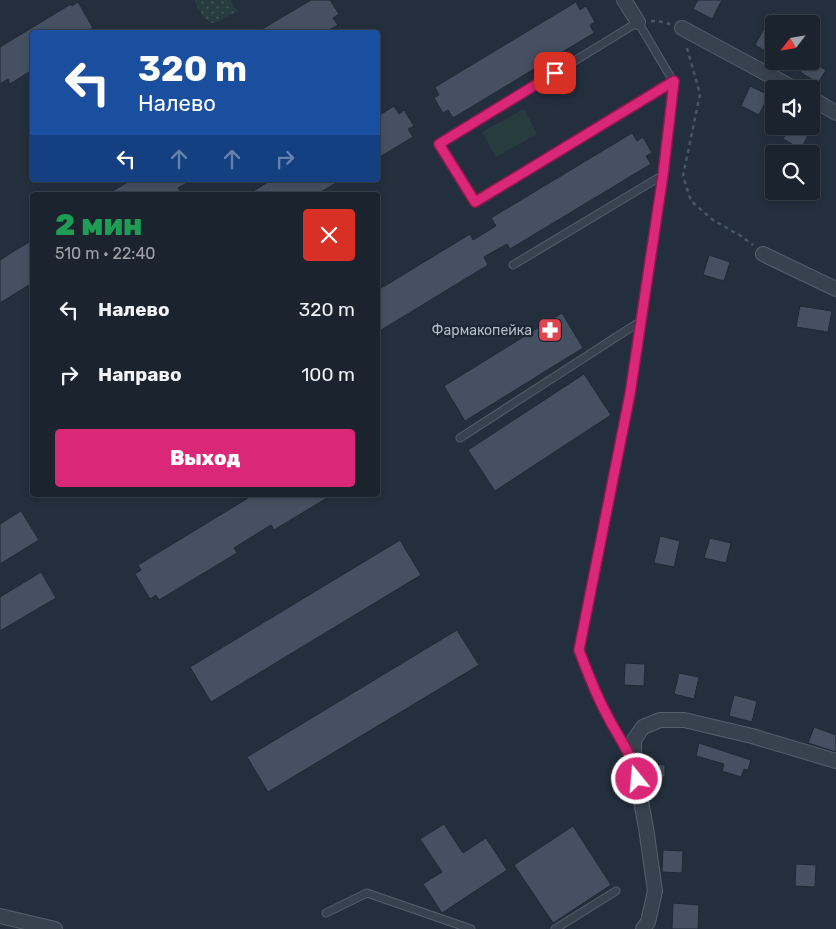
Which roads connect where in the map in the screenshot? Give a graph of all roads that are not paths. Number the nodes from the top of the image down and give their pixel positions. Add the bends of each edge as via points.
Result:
1 (624, 0) edge
2 (637, 22) junction
3 (682, 28) road end
4 (778, 80) edge
5 (674, 81) junction
6 (820, 103) edge
7 (836, 112) edge
8 (663, 175) junction
9 (764, 254) road end
10 (513, 265) dead end
11 (836, 289) edge
12 (641, 321) junction
13 (460, 438) dead end
14 (836, 761) edge
15 (634, 762) junction
16 (616, 891) dead end
17 (326, 913) dead end
18 (0, 916) edge
19 (55, 929) edge
20 (471, 929) edge
21 (555, 929) edge
22 (643, 929) edge

1 - 2 street
2 - 5 lane
2 - 5 lane via 439,144 475,202
3 - 4 street
5 - 8 lane
6 - 7 street
8 - 10 lane
8 - 12 lane
9 - 11 street
12 - 13 lane
12 - 15 lane via 630,394 579,650 606,715
14 - 15 street via 684,720 660,720 643,727 634,740
15 - 22 street via 655,891 648,922
16 - 21 lane
17 - 20 lane via 367,892
18 - 19 street

